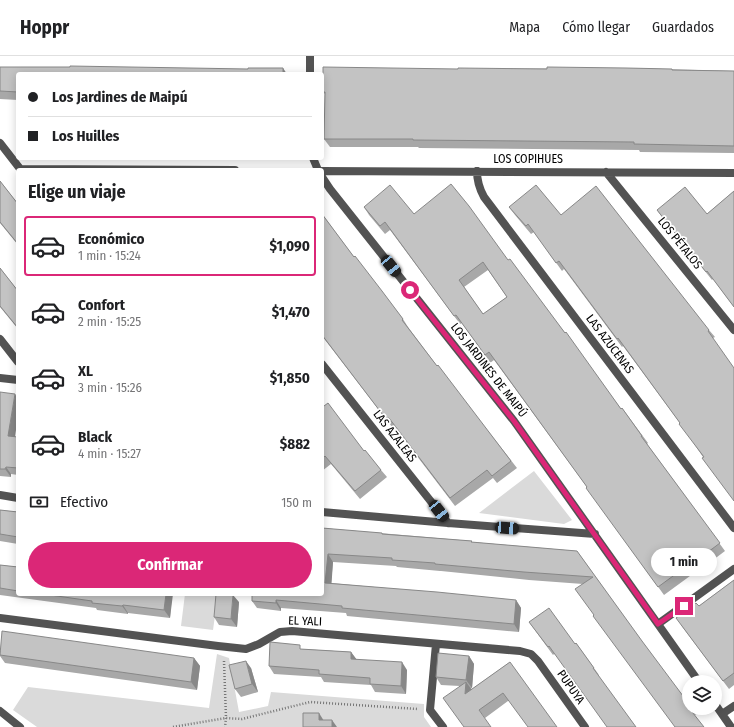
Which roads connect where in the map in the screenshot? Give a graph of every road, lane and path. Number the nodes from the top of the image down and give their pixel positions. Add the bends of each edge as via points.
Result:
1 (310, 56) edge
2 (310, 72) edge
3 (0, 143) edge
4 (20, 168) edge
5 (324, 170) edge
6 (477, 171) junction
7 (606, 172) junction
8 (734, 173) edge
9 (324, 180) edge
10 (734, 330) edge
11 (0, 339) edge
12 (16, 359) edge
13 (324, 367) edge
14 (0, 378) edge
15 (16, 380) edge
16 (0, 495) edge
17 (16, 498) edge
18 (324, 512) edge
19 (448, 523) junction
20 (734, 528) edge
21 (595, 534) junction
22 (734, 569) edge
23 (0, 618) edge
24 (658, 624) junction
25 (436, 644) junction
26 (224, 646) junction
27 (538, 661) joint
28 (694, 675) edge
29 (734, 706) edge
30 (430, 710) junction
31 (0, 711) edge
32 (722, 714) joint
33 (226, 718) junction
34 (20, 727) edge
35 (173, 727) edge
36 (225, 727) edge
37 (443, 727) edge
38 (584, 727) edge
39 (731, 727) edge

1 - 2 street
3 - 4 street
5 - 6 street, LOS COPIHUES
6 - 7 street, LOS COPIHUES
6 - 20 street, LAS AZUCENAS via 478,183 484,197
7 - 8 street, LOS COPIHUES
7 - 10 street, LOS PÉTALOS
9 - 21 street, LOS JARDINES DE MAIPÚ via 514,421
11 - 12 street
13 - 19 street, LAS AZALEAS
14 - 15 street
16 - 17 street
18 - 19 street
19 - 21 street
21 - 24 street, LOS JARDINES DE MAIPÚ
22 - 24 street
23 - 26 street, EL YALI
24 - 28 street, LOS JARDINES DE MAIPÚ
25 - 26 street, EL YALI via 292,631 280,632 246,648
25 - 27 street, EL YALI via 520,651 531,654
25 - 30 street
26 - 33 path
27 - 38 street, PUPUYA
29 - 32 street
30 - 33 path via 310,702 242,719
30 - 37 street
31 - 34 street
32 - 39 street
33 - 35 path
33 - 36 path

